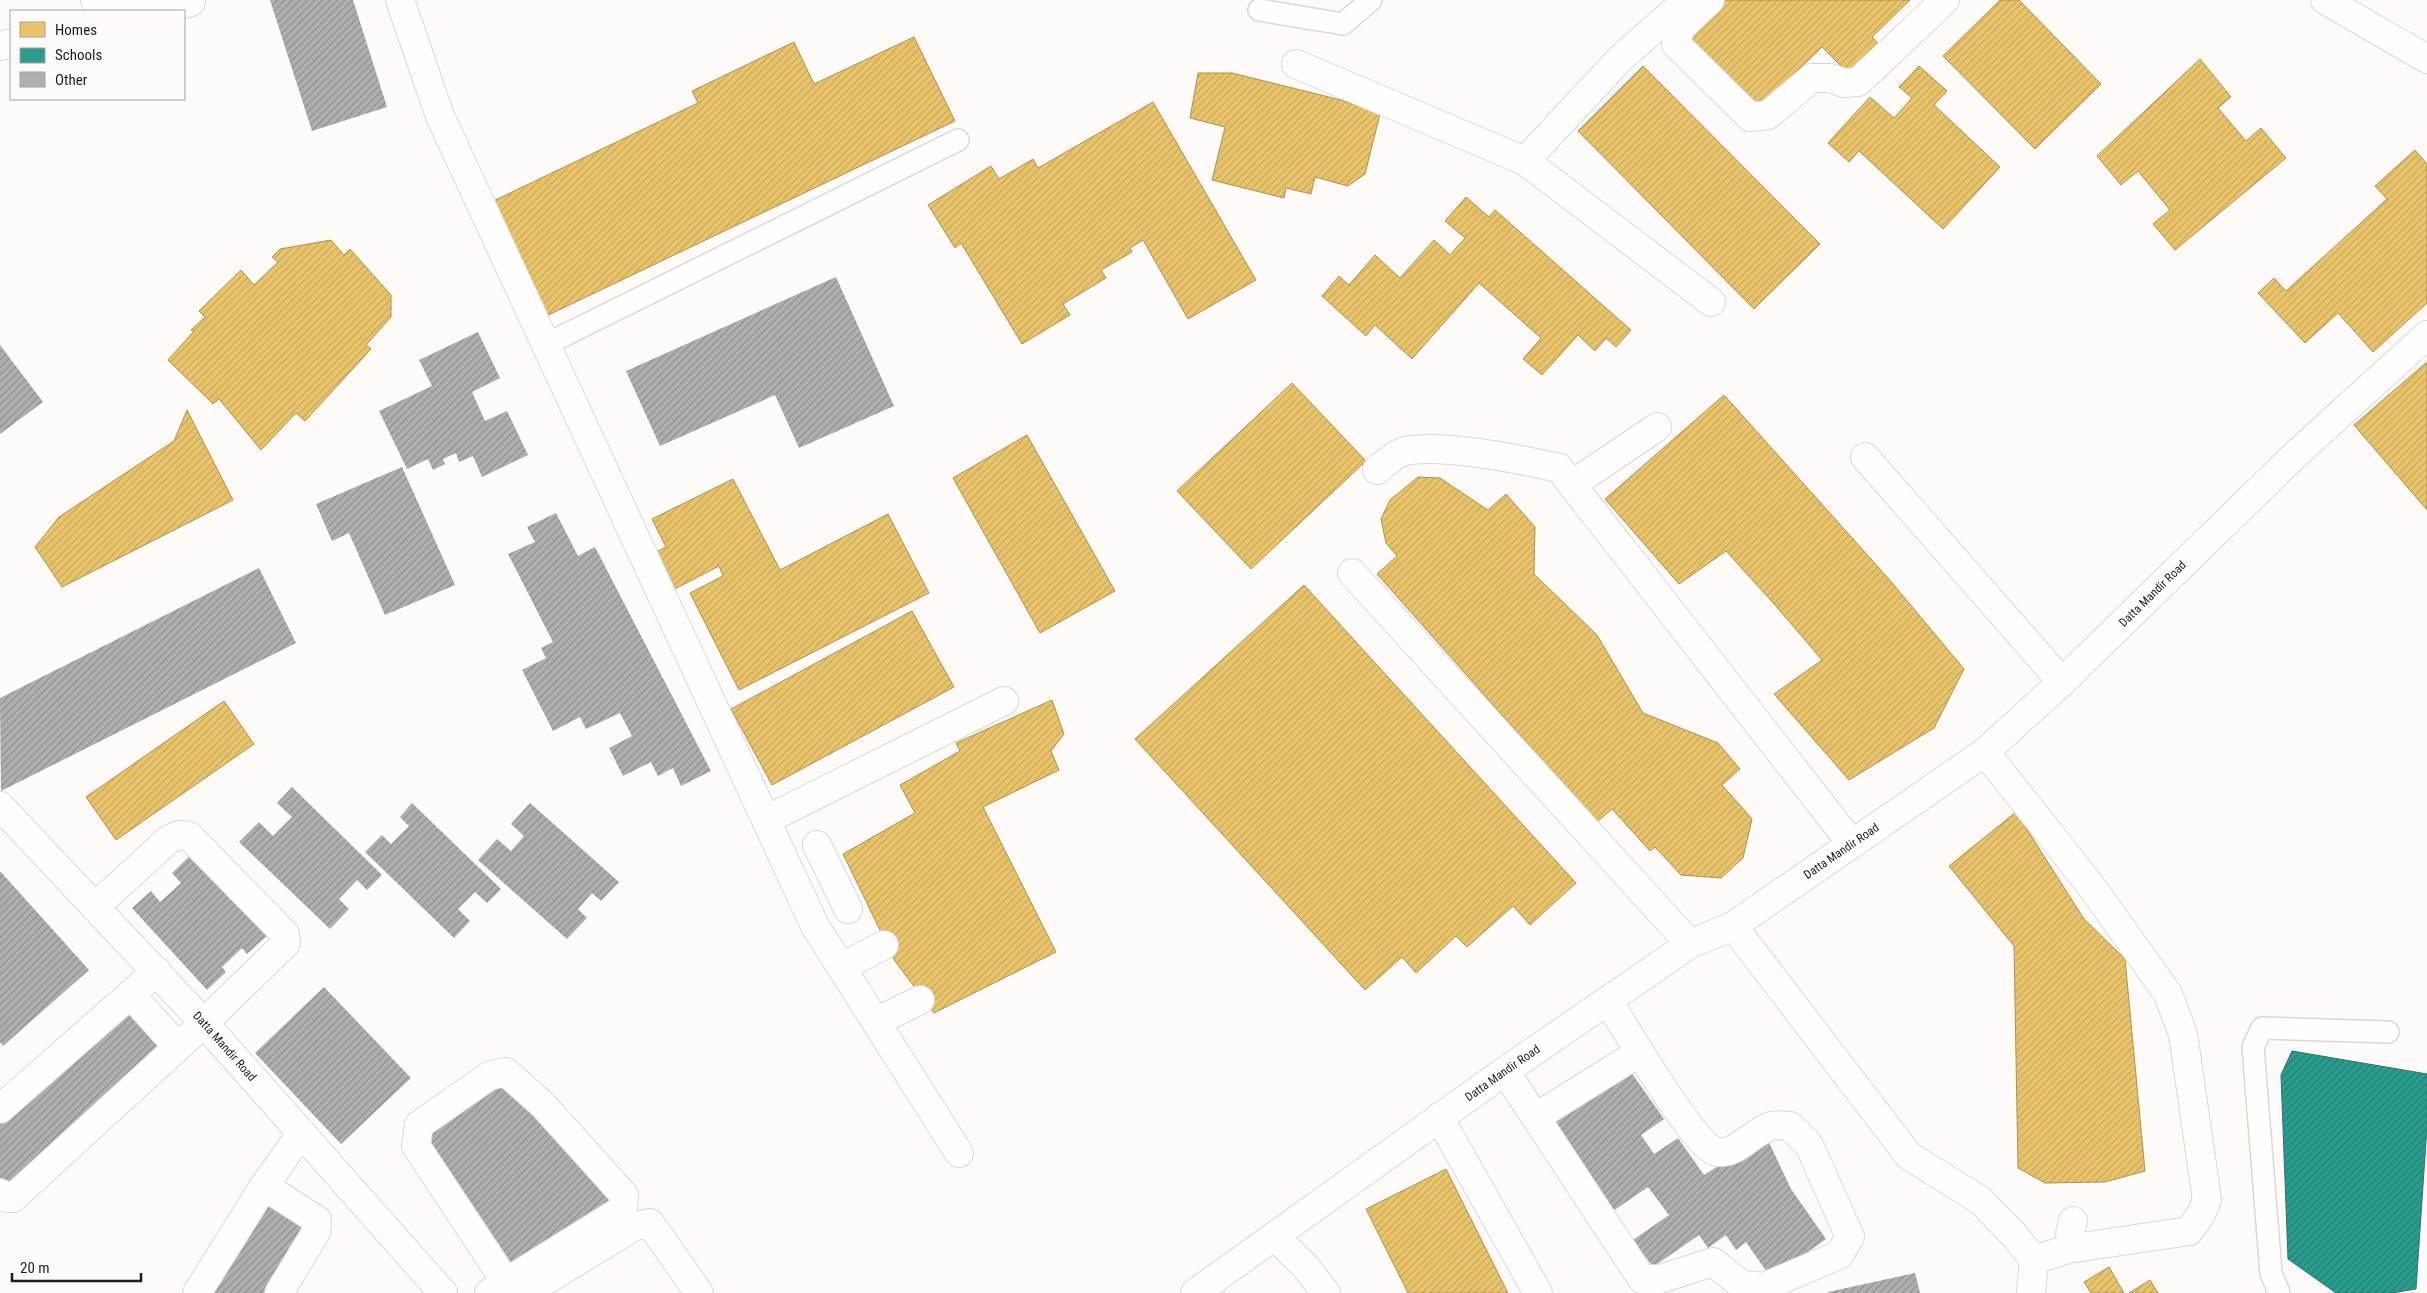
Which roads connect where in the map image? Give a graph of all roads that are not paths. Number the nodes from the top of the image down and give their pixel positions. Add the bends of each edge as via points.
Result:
1 (95, 0) edge
2 (126, 0) edge
3 (400, 0) edge
4 (1371, 0) edge
5 (1687, 0) edge
6 (1710, 0) edge
7 (1945, 0) edge
8 (2325, 0) edge
9 (191, 2) dead end
10 (155, 10) edge
11 (1259, 10) dead end
12 (2427, 59) edge
13 (1296, 64) dead end
14 (958, 140) dead end
15 (1525, 161) junction
16 (1711, 302) dead end
17 (2427, 335) edge
18 (547, 344) junction
19 (1658, 427) dead end
20 (1865, 457) dead end
21 (1377, 470) dead end
22 (1573, 484) junction
23 (1352, 573) dead end
24 (2062, 682) junction
25 (1004, 701) dead end
26 (1985, 752) junction
27 (0, 806) edge
28 (766, 820) junction
29 (1852, 844) junction
30 (784, 859) junction
31 (95, 906) junction
32 (815, 926) junction
33 (1733, 926) junction
34 (1690, 944) junction
35 (884, 945) dead end
36 (842, 967) junction
37 (158, 971) junction
38 (131, 995) junction
39 (920, 1000) dead end
40 (1608, 1001) junction
41 (876, 1022) junction
42 (204, 1023) junction
43 (2388, 1032) dead end
44 (178, 1047) junction
45 (1640, 1052) junction
46 (1505, 1071) junction
47 (0, 1109) edge
48 (1439, 1117) junction
49 (1536, 1117) junction
50 (302, 1134) junction
51 (959, 1153) dead end
52 (264, 1186) junction
53 (0, 1193) edge
54 (2073, 1221) dead end
55 (1274, 1236) junction
56 (2076, 1248) junction
57 (2034, 1260) junction
58 (506, 1289) edge
59 (197, 1293) edge
60 (279, 1293) edge
61 (443, 1293) edge
62 (699, 1293) edge
63 (1195, 1293) edge
64 (1326, 1293) edge
65 (1538, 1293) edge
66 (2031, 1293) edge
67 (2279, 1293) edge

1 - 2 street via 109,7
3 - 18 street via 440,116
4 - 11 lane via 1343,24
5 - 15 street via 1620,59
6 - 7 street via 1680,28 1676,44 1750,117 1768,115 1812,78 1858,82
8 - 12 street
9 - 10 street
13 - 15 street
14 - 18 lane
15 - 16 street
17 - 24 street, Datta Mandir Road via 2293,457
18 - 28 street
19 - 22 street
20 - 24 street
21 - 22 street via 1401,452 1430,448 1559,468
22 - 29 street
23 - 34 street
24 - 26 street, Datta Mandir Road
25 - 28 street
26 - 29 street, Datta Mandir Road
26 - 56 street via 2091,886 2168,994 2183,1034 2208,1200 2202,1214 2188,1231
27 - 31 street, Datta Mandir Road
28 - 30 street
29 - 33 street, Datta Mandir Road
30 - 32 street
30 - 32 street via 822,843 855,906
31 - 37 street, Datta Mandir Road
31 - 42 street via 168,840 179,835 189,836 285,934 286,943
32 - 36 street
33 - 34 street, Datta Mandir Road
33 - 57 street via 1909,1156 1980,1200
34 - 40 street, Datta Mandir Road
35 - 36 street
36 - 41 street
37 - 38 street
37 - 42 street, Datta Mandir Road
38 - 44 street
38 - 47 street
39 - 41 street
40 - 45 street
40 - 46 street, Datta Mandir Road
41 - 51 street
42 - 44 street
42 - 50 street, Datta Mandir Road
43 - 67 lane via 2262,1028 2253,1046 2271,1273
44 - 53 street via 13,1198
45 - 49 street
45 - 49 street via 1682,1116 1707,1147 1715,1152 1729,1151 1771,1126 1790,1126 1809,1145 1850,1237 1839,1256 1764,1287 1742,1285 1713,1262 1660,1279 1642,1279
46 - 48 street, Datta Mandir Road
46 - 49 street
48 - 55 street, Datta Mandir Road
48 - 65 street
50 - 52 street
50 - 61 street, Datta Mandir Road
52 - 59 street
52 - 60 street via 317,1220 316,1232
54 - 56 street via 2070,1234
55 - 63 street, Datta Mandir Road
55 - 64 street via 1305,1266
56 - 57 street
57 - 66 street
58 - 58 street via 624,1209 624,1194 543,1105 506,1072 489,1076 419,1125 416,1146
58 - 62 street via 635,1226 650,1224

